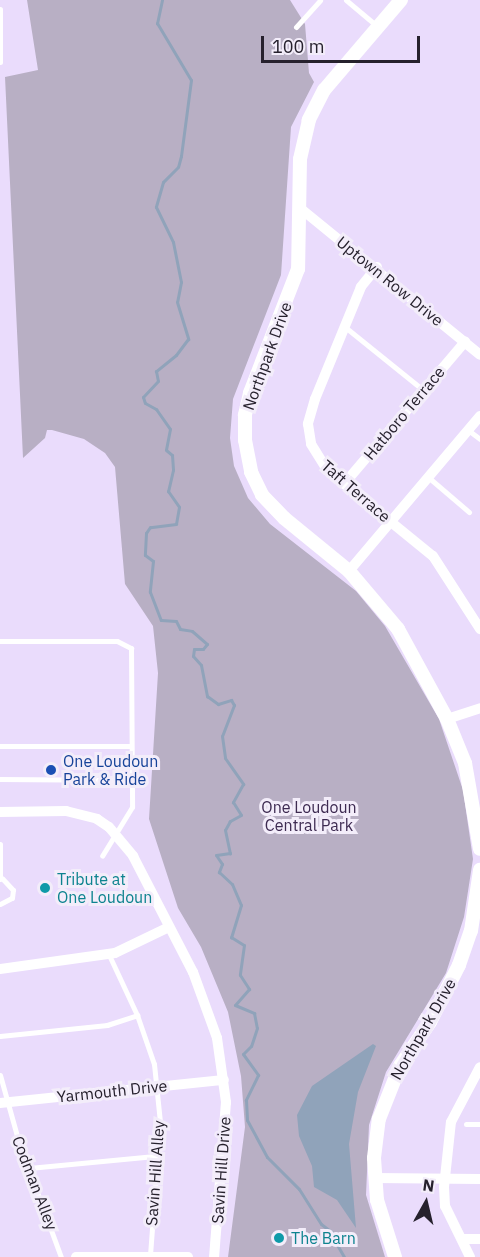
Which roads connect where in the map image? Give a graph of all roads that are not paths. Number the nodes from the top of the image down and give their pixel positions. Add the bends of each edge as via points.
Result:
1 (320, 0) edge
2 (346, 0) edge
3 (401, 0) edge
4 (0, 9) edge
5 (296, 27) dead end
6 (378, 27) junction
7 (0, 62) edge
8 (300, 208) junction
9 (377, 267) junction
10 (345, 327) junction
11 (465, 342) junction
12 (480, 355) edge
13 (423, 391) junction
14 (480, 416) edge
15 (468, 430) junction
16 (480, 440) edge
17 (428, 477) junction
18 (344, 484) junction
19 (469, 512) dead end
20 (390, 521) junction
21 (349, 571) junction
22 (480, 628) edge
23 (0, 640) edge
24 (480, 708) edge
25 (447, 719) junction
26 (0, 746) edge
27 (131, 746) junction
28 (0, 779) edge
29 (132, 780) junction
30 (0, 812) edge
31 (117, 834) junction
32 (0, 844) edge
33 (480, 849) edge
34 (102, 856) dead end
35 (480, 870) edge
36 (1, 879) edge
37 (0, 904) edge
38 (169, 927) junction
39 (109, 955) junction
40 (0, 969) edge
41 (137, 1015) junction
42 (0, 1036) edge
43 (480, 1066) edge
44 (0, 1075) edge
45 (224, 1080) junction
46 (157, 1087) junction
47 (3, 1102) edge
48 (466, 1124) dead end
49 (480, 1124) edge
50 (157, 1156) junction
51 (29, 1168) junction
52 (374, 1178) junction
53 (445, 1178) junction
54 (480, 1179) edge
55 (462, 1239) junction
56 (480, 1239) edge
57 (150, 1256) edge
58 (61, 1257) edge
59 (76, 1257) edge
60 (188, 1257) edge
61 (214, 1257) edge
62 (395, 1257) edge
63 (470, 1257) edge

1 - 5 lane
2 - 6 lane
3 - 6 street, Northpark Drive
4 - 7 lane
6 - 8 street, Northpark Drive via 324,90 313,111 302,142
8 - 9 street, Uptown Row Drive
8 - 21 street, Northpark Drive via 298,269 250,393 245,440 250,472 262,495 284,519
9 - 10 street, Taft Terrace via 362,287
9 - 11 street, Uptown Row Drive
10 - 13 lane
10 - 18 street, Taft Terrace via 308,424 316,455
11 - 12 street, Uptown Row Drive
11 - 13 street, Hatboro Terrace
13 - 18 street, Hatboro Terrace
14 - 15 street
15 - 16 lane
15 - 17 street
17 - 19 lane
17 - 20 street
18 - 20 street, Taft Terrace
20 - 21 street
20 - 22 street, Taft Terrace via 433,556
21 - 25 street, Northpark Drive via 398,629
23 - 27 lane via 127,643 131,648
24 - 25 street
25 - 33 street, Northpark Drive via 471,783
26 - 27 lane
27 - 29 lane
28 - 29 lane
29 - 31 lane via 132,807
30 - 31 street, Savin Hill Drive via 83,814
31 - 34 lane
31 - 38 street, Savin Hill Drive via 133,856
32 - 36 lane
35 - 52 street, Northpark Drive via 471,931 459,965 384,1101 375,1140
36 - 37 lane via 13,890 12,898
38 - 39 street
38 - 45 street, Savin Hill Drive via 210,1013
39 - 40 street
39 - 41 lane, Savin Hill Alley
41 - 42 lane via 107,1025
41 - 46 lane, Savin Hill Alley
43 - 53 street via 451,1122
44 - 47 lane, Codman Alley
45 - 46 street, Yarmouth Drive
45 - 61 street, Savin Hill Drive via 226,1138
46 - 47 street, Yarmouth Drive
46 - 50 lane, Savin Hill Alley
47 - 51 lane, Codman Alley
48 - 49 lane
50 - 51 lane
50 - 57 lane, Savin Hill Alley
51 - 58 lane, Codman Alley
52 - 53 street
52 - 62 street, Northpark Drive via 379,1216
53 - 54 street
53 - 55 street via 445,1206
55 - 56 street
55 - 63 street
57 - 59 street
57 - 60 street

